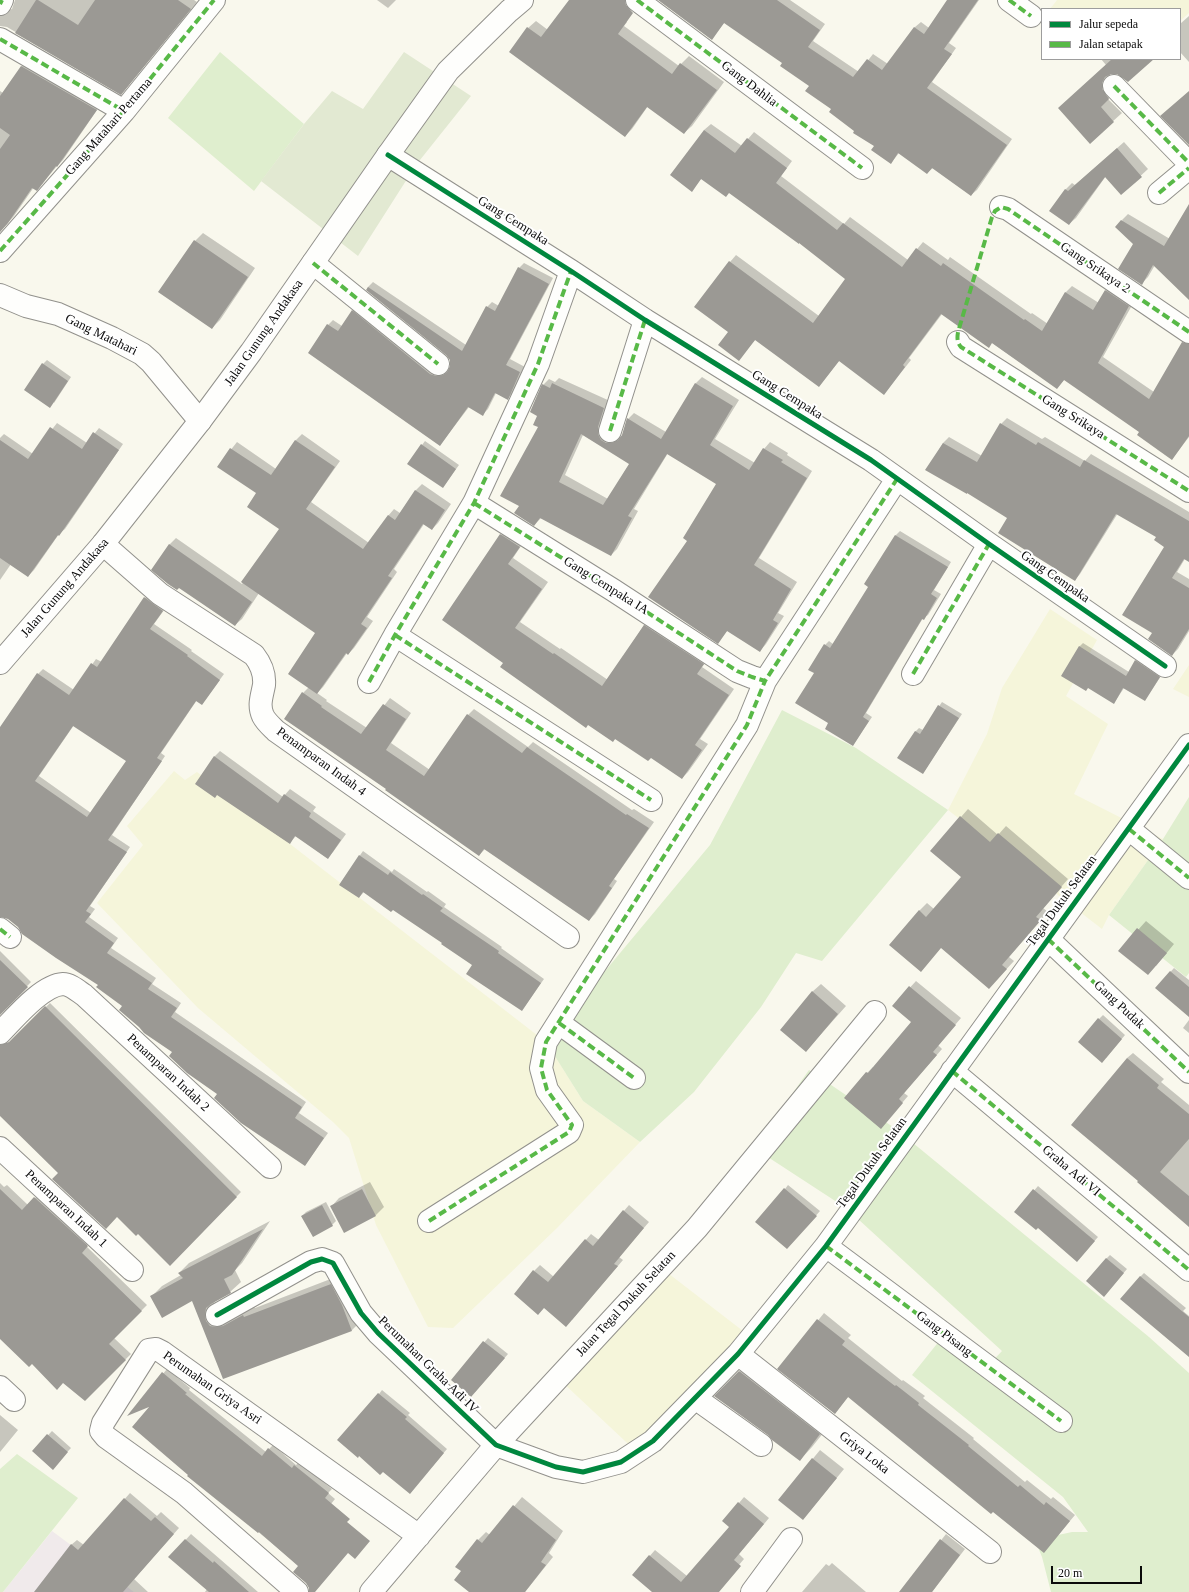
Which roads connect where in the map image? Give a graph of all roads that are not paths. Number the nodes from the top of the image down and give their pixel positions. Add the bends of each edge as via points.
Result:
1 (2, 0) edge
2 (214, 0) edge
3 (522, 0) edge
4 (637, 0) edge
5 (1009, 0) edge
6 (0, 4) edge
7 (1031, 16) dead end
8 (0, 39) edge
9 (1114, 86) dead end
10 (124, 112) junction
11 (388, 155) junction
12 (1189, 163) edge
13 (862, 168) dead end
14 (1189, 168) edge
15 (1159, 193) dead end
16 (1001, 207) dead end
17 (0, 251) edge
18 (313, 263) junction
19 (571, 271) junction
20 (0, 295) edge
21 (645, 320) junction
22 (1189, 332) edge
23 (958, 342) dead end
24 (438, 364) dead end
25 (200, 421) junction
26 (610, 431) dead end
27 (897, 479) junction
28 (1189, 491) edge
29 (474, 503) junction
30 (103, 544) junction
31 (989, 544) junction
32 (395, 635) junction
33 (0, 663) edge
34 (1165, 666) dead end
35 (913, 674) dead end
36 (765, 681) junction
37 (369, 682) dead end
38 (1189, 745) edge
39 (651, 800) dead end
40 (1129, 828) junction
41 (1189, 878) edge
42 (568, 937) dead end
43 (1048, 939) junction
44 (875, 1012) dead end
45 (559, 1023) junction
46 (0, 1033) edge
47 (952, 1071) junction
48 (1189, 1072) edge
49 (634, 1078) dead end
50 (0, 1148) edge
51 (270, 1168) dead end
52 (428, 1221) dead end
53 (826, 1246) junction
54 (132, 1270) dead end
55 (1189, 1270) edge
56 (217, 1315) dead end
57 (738, 1354) junction
58 (696, 1398) junction
59 (1061, 1422) dead end
60 (496, 1445) junction
61 (761, 1445) dead end
62 (419, 1536) junction
63 (791, 1539) dead end
64 (990, 1552) dead end
65 (297, 1592) edge
66 (370, 1592) edge
67 (752, 1592) edge

1 - 6 street
2 - 10 street, Gang Matahari Pertama
3 - 11 street, Jalan Gunung Andakasa via 448,71
4 - 13 street, Gang Dahlia
5 - 7 street
8 - 10 street
9 - 12 street
10 - 17 street, Gang Matahari Pertama
11 - 18 street, Jalan Gunung Andakasa
11 - 19 street, Gang Cempaka
14 - 15 street
16 - 22 street, Gang Srikaya 2 via 1008,209
18 - 24 street
18 - 25 street, Jalan Gunung Andakasa
19 - 21 street, Gang Cempaka
19 - 29 street via 538,364
20 - 25 street, Gang Matahari via 26,306 58,314 142,354
21 - 26 street
21 - 27 street, Gang Cempaka via 871,460
23 - 28 street, Gang Srikaya via 961,347
25 - 30 street, Jalan Gunung Andakasa
27 - 31 street, Gang Cempaka
27 - 36 street
29 - 32 street
29 - 36 street, Gang Cempaka IA via 738,670
30 - 33 street, Jalan Gunung Andakasa
30 - 42 street, Penamparan Indah 4 via 160,594 254,655 263,672 261,708 264,717 276,731
31 - 34 street, Gang Cempaka
31 - 35 street
32 - 37 street
32 - 39 street
36 - 45 street via 747,725
38 - 40 street, Tegal Dukuh Selatan
40 - 41 street
40 - 43 street, Tegal Dukuh Selatan
43 - 47 street, Tegal Dukuh Selatan
43 - 48 street, Gang Pudak
44 - 60 street, Jalan Tegal Dukuh Selatan via 696,1228
45 - 49 street
45 - 52 street via 546,1042 541,1068 548,1090 572,1125 569,1132
46 - 51 street, Penamparan Indah 2 via 38,996 50,988 63,984 73,987
47 - 53 street, Tegal Dukuh Selatan
47 - 55 street, Graha Adi VI
50 - 54 street, Penamparan Indah 1
53 - 57 street, Tegal Dukuh Selatan
53 - 59 street, Gang Pisang
56 - 60 street, Perumahan Graha Adi IV via 311,1262 322,1259 333,1263 361,1313 378,1333
57 - 58 street, Tegal Dukuh Selatan
57 - 64 street, Griya Loka
58 - 60 street, Tegal Dukuh Selatan via 653,1441 622,1462 583,1472 556,1467
58 - 61 street
60 - 62 street, Jalan Tegal Dukuh Selatan
62 - 65 street, Perumahan Griya Asri via 162,1352 156,1349 149,1350 103,1423 101,1431 184,1493
62 - 66 street, Jalan Tegal Dukuh Selatan
63 - 67 street

